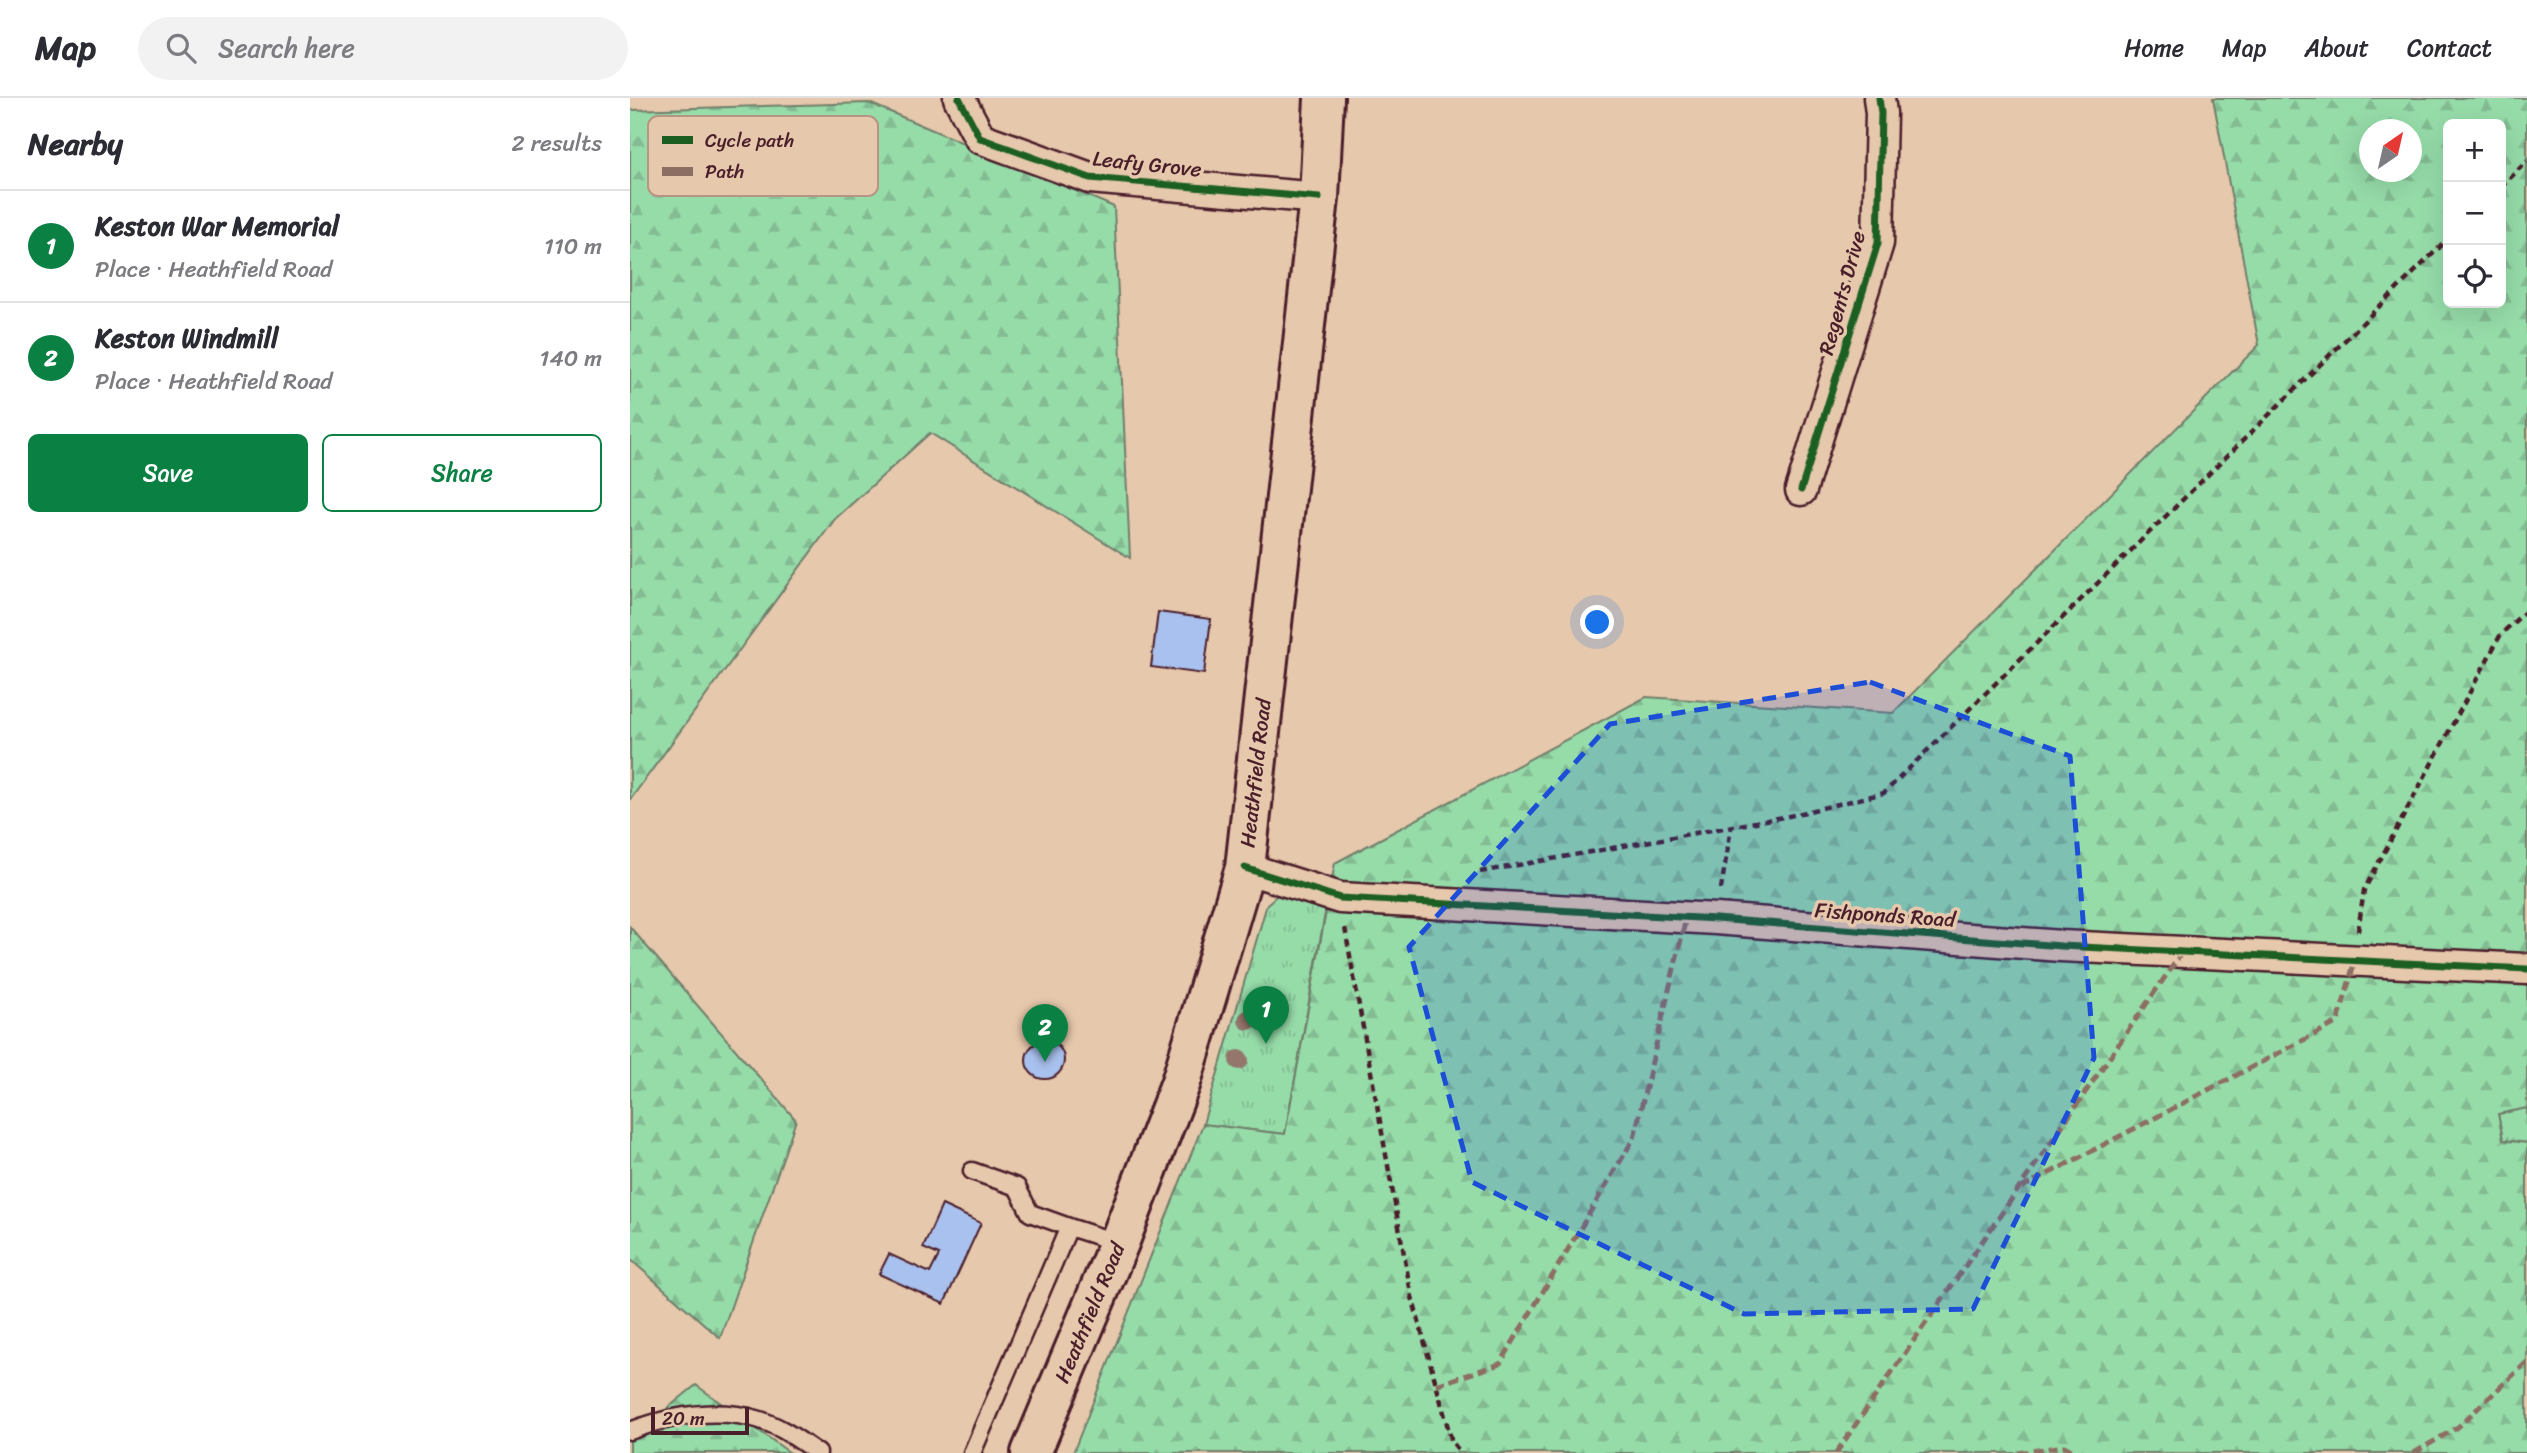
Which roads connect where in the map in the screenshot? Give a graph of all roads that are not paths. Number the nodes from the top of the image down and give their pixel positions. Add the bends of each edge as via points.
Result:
1 (959, 98) edge
2 (1324, 98) edge
3 (1879, 98) edge
4 (1319, 198) junction
5 (1801, 490) dead end
6 (1245, 868) junction
7 (2527, 969) edge
8 (972, 1171) dead end
9 (1069, 1227) junction
10 (1119, 1243) junction
11 (630, 1431) edge
12 (818, 1453) edge
13 (972, 1453) edge
14 (1031, 1453) edge

1 - 4 street, Leafy Grove via 980,138 1090,178
2 - 4 main road, Heathfield Road
3 - 5 street, Regents Drive via 1878,243
4 - 6 main road, Heathfield Road
6 - 7 street, Fishponds Road via 1340,898 1716,919 2061,946
6 - 10 main road, Heathfield Road via 1181,1082
8 - 9 lane via 1017,1188 1030,1213
9 - 10 lane
9 - 13 lane
10 - 14 main road, Heathfield Road
11 - 12 lane via 669,1418 717,1413 758,1419

